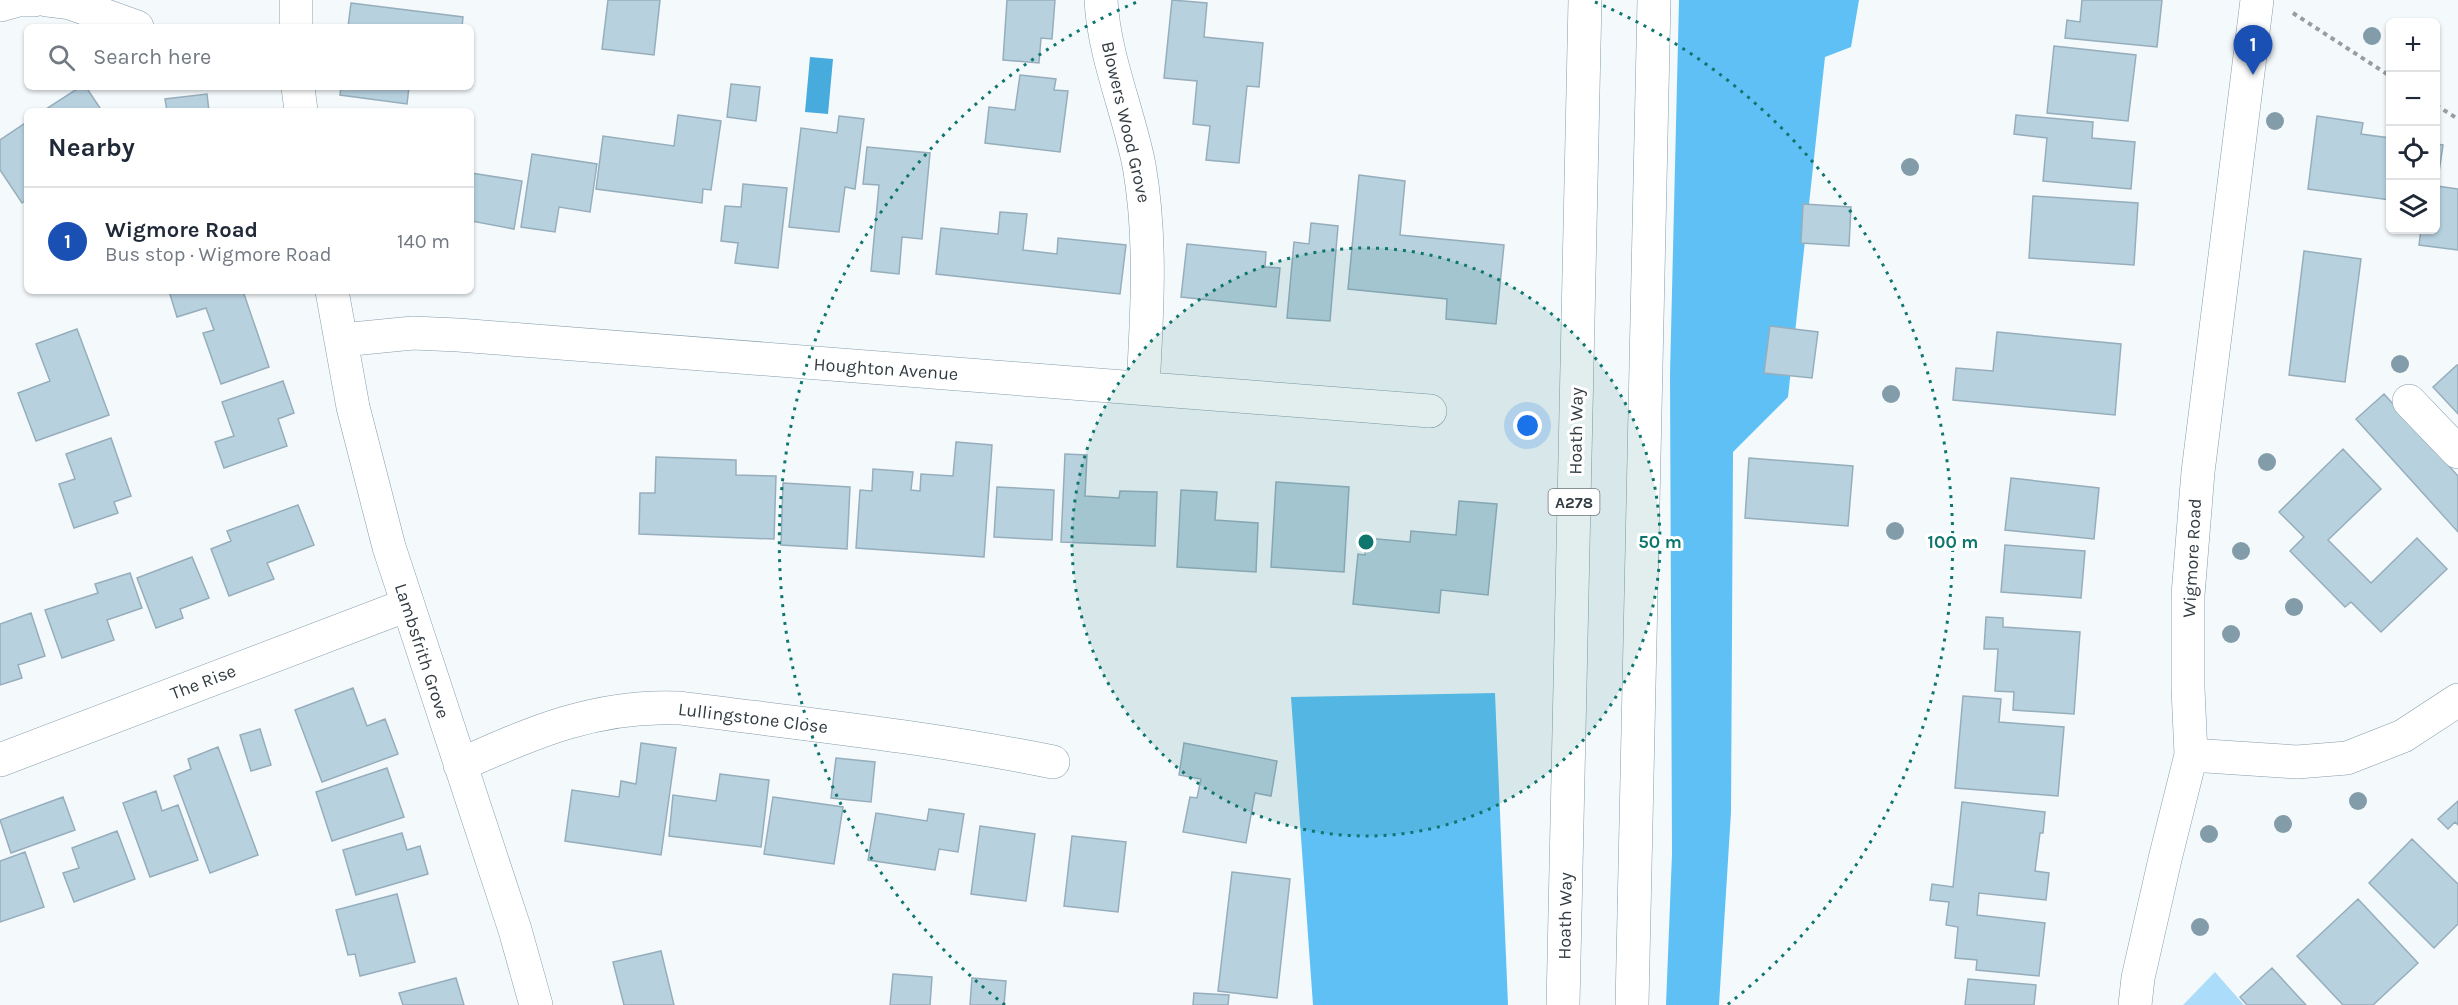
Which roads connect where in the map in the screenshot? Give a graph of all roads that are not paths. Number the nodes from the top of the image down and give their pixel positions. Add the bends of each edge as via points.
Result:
1 (34, 0) edge
2 (46, 0) edge
3 (296, 0) edge
4 (1101, 0) edge
5 (1585, 0) edge
6 (1654, 0) edge
7 (2257, 0) edge
8 (0, 5) edge
9 (129, 24) edge
10 (296, 24) edge
11 (298, 90) edge
12 (301, 108) edge
13 (333, 294) edge
14 (342, 340) junction
15 (1143, 388) junction
16 (2409, 401) dead end
17 (1430, 411) dead end
18 (2458, 452) edge
19 (407, 605) junction
20 (2458, 700) edge
21 (2192, 755) junction
22 (0, 760) edge
23 (1053, 762) dead end
24 (460, 765) junction
25 (536, 1005) edge
26 (1563, 1005) edge
27 (1632, 1005) edge
28 (2135, 1005) edge

1 - 8 street
2 - 9 street via 70,3
3 - 10 street
4 - 15 street, Blowers Wood Grove via 1133,135 1146,210
5 - 26 street, Hoath Way / A278
6 - 27 street
7 - 21 street, Wigmore Road via 2198,472 2188,595
11 - 12 street
13 - 14 street, Lambsfrith Grove
14 - 15 street, Houghton Avenue via 413,333 458,335
14 - 19 street, Lambsfrith Grove via 370,481
15 - 17 street, Houghton Avenue
16 - 18 street
19 - 22 street, The Rise
19 - 24 street, Lambsfrith Grove
20 - 21 street via 2403,736 2347,758 2297,762
21 - 28 street, Wigmore Road via 2165,859
23 - 24 street, Lullingstone Close via 879,734 647,706 582,717 533,733
24 - 25 street, Lambsfrith Grove via 524,956

